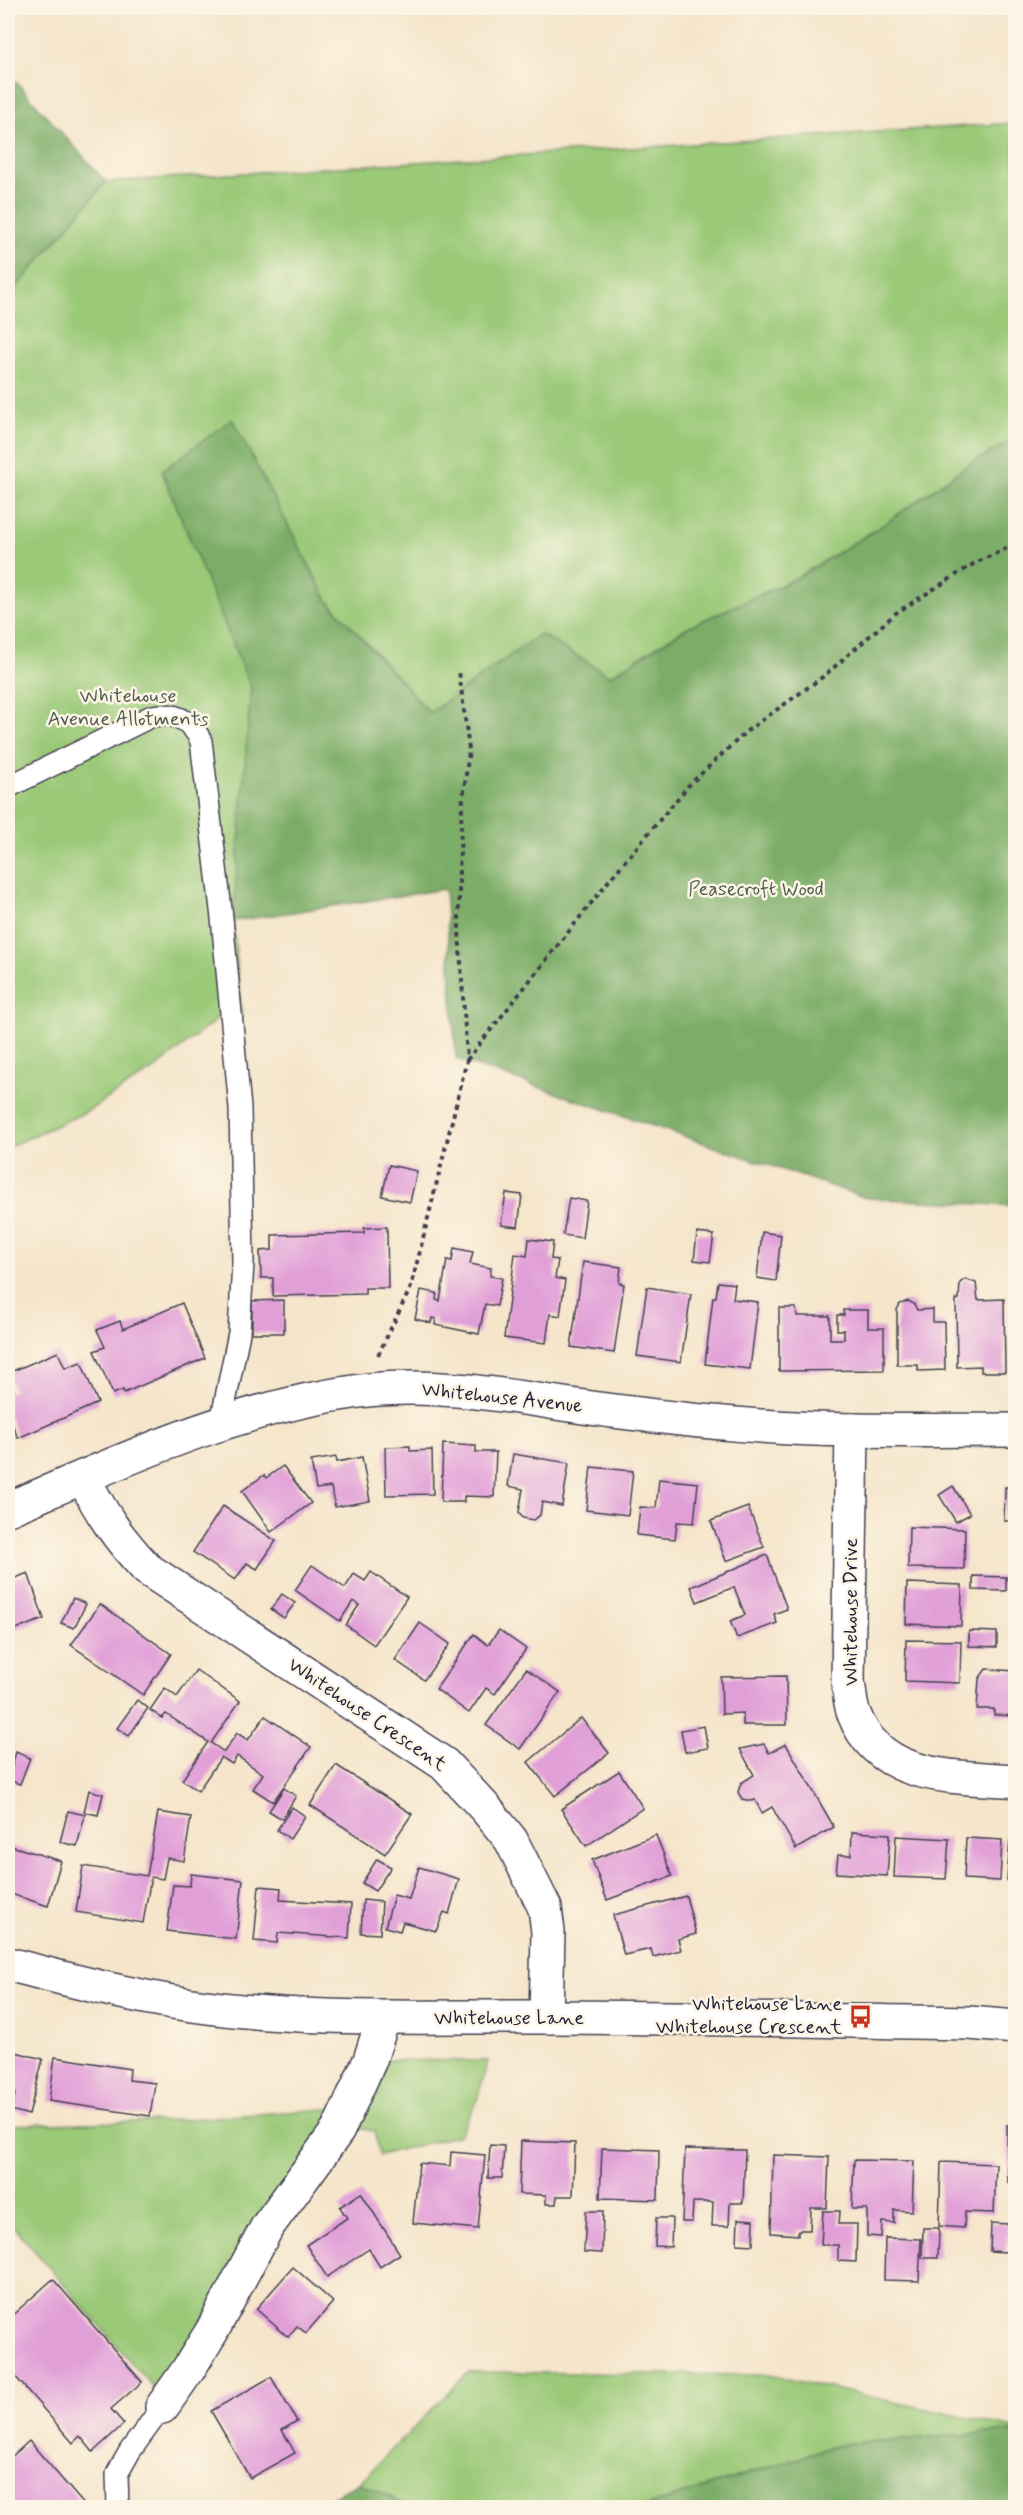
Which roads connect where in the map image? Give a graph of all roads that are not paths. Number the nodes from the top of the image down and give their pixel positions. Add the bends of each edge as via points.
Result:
1 (8, 787) edge
2 (221, 1422) junction
3 (852, 1430) junction
4 (1016, 1430) edge
5 (83, 1477) junction
6 (8, 1509) edge
7 (1016, 1781) edge
8 (8, 1964) edge
9 (546, 2017) junction
10 (383, 2019) junction
11 (1016, 2027) edge
12 (162, 2408) joint
13 (118, 2508) edge

1 - 2 lane via 152,716 164,714 188,722 201,741 240,1108 243,1262 239,1333
2 - 3 street, Whitehouse Avenue via 360,1391 428,1387 623,1413
2 - 5 street, Whitehouse Avenue
3 - 4 street, Whitehouse Avenue
3 - 7 street, Whitehouse Drive via 848,1682 854,1714 869,1741 893,1762 924,1773
5 - 6 street, Whitehouse Avenue
5 - 9 street, Whitehouse Crescent via 103,1517 147,1569 444,1764 486,1809 511,1840 545,1908
8 - 10 street, Whitehouse Lane via 193,2005
9 - 10 street, Whitehouse Lane
9 - 11 street, Whitehouse Lane
10 - 12 street via 367,2069 338,2130 267,2227 212,2331
12 - 13 lane via 129,2451 117,2474

